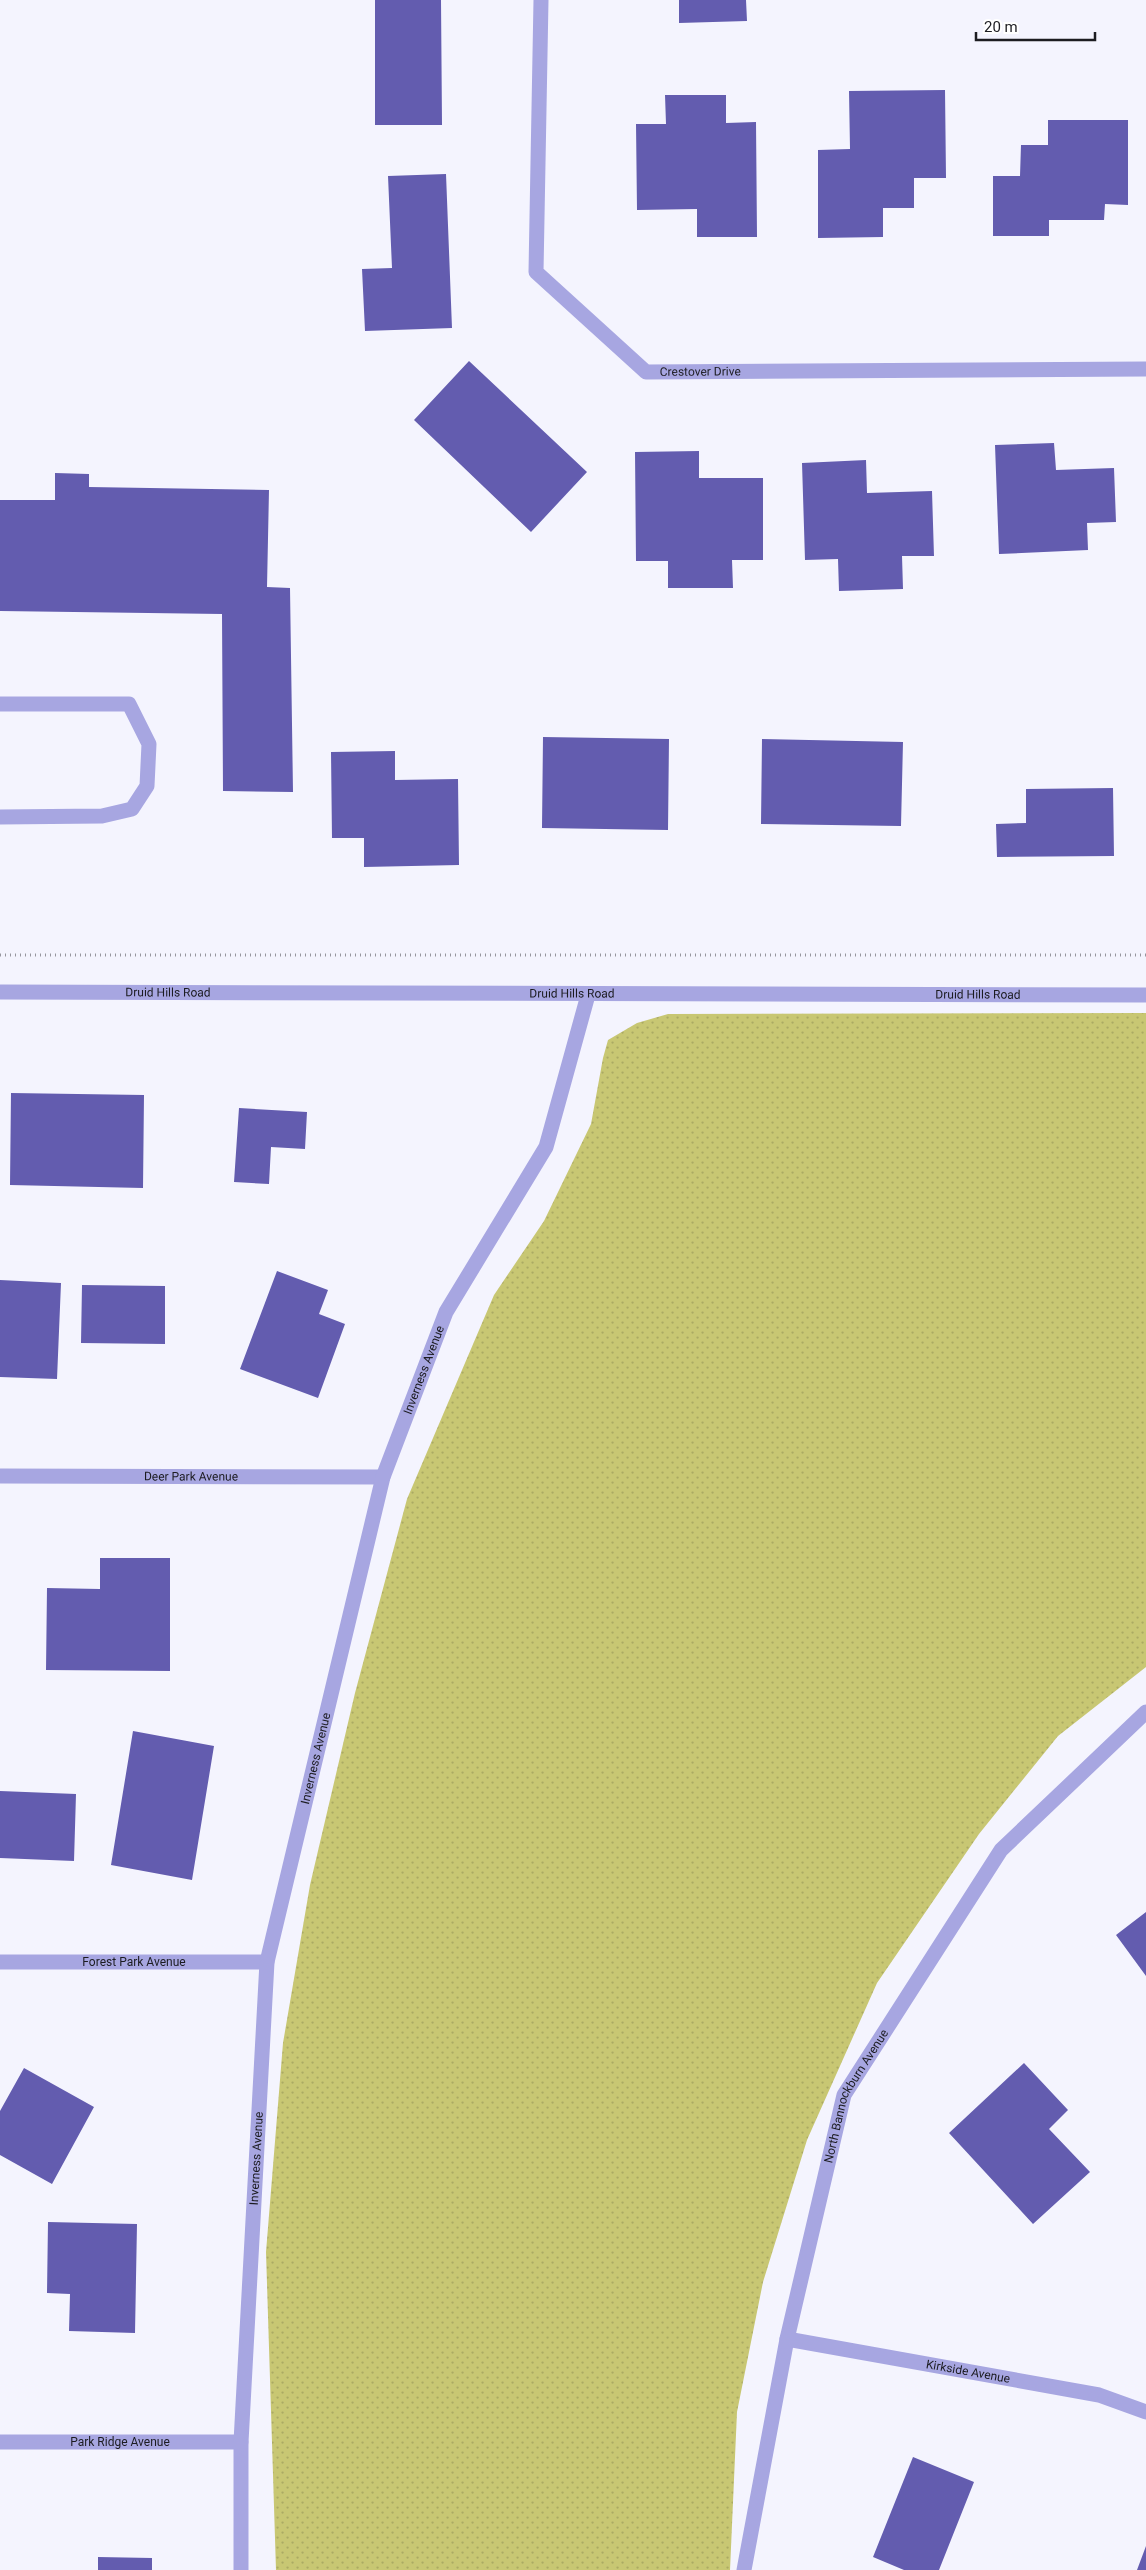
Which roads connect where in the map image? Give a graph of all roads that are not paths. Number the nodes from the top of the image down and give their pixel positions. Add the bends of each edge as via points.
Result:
1 (541, 0) edge
2 (1146, 369) edge
3 (0, 704) edge
4 (0, 817) edge
5 (0, 992) edge
6 (588, 995) junction
7 (1146, 995) edge
8 (0, 1476) edge
9 (383, 1477) junction
10 (1146, 1712) edge
11 (0, 1962) edge
12 (268, 1962) junction
13 (787, 2339) junction
14 (1146, 2412) edge
15 (0, 2442) edge
16 (241, 2442) junction
17 (241, 2570) edge
18 (744, 2570) edge

1 - 2 street, Crestover Drive via 536,272 646,372
3 - 4 street via 129,704 148,744 147,786 132,809 102,816
5 - 6 street, Druid Hills Road
6 - 7 street, Druid Hills Road
6 - 9 street, Inverness Avenue via 546,1147 446,1312
8 - 9 street, Deer Park Avenue
9 - 12 street, Inverness Avenue
10 - 13 street, North Bannockburn Avenue via 1001,1850 844,2095
11 - 12 street, Forest Park Avenue
12 - 16 street, Inverness Avenue
13 - 14 street, Kirkside Avenue via 1099,2395
13 - 18 street, North Bannockburn Avenue
15 - 16 street, Park Ridge Avenue
16 - 17 street, Inverness Avenue

